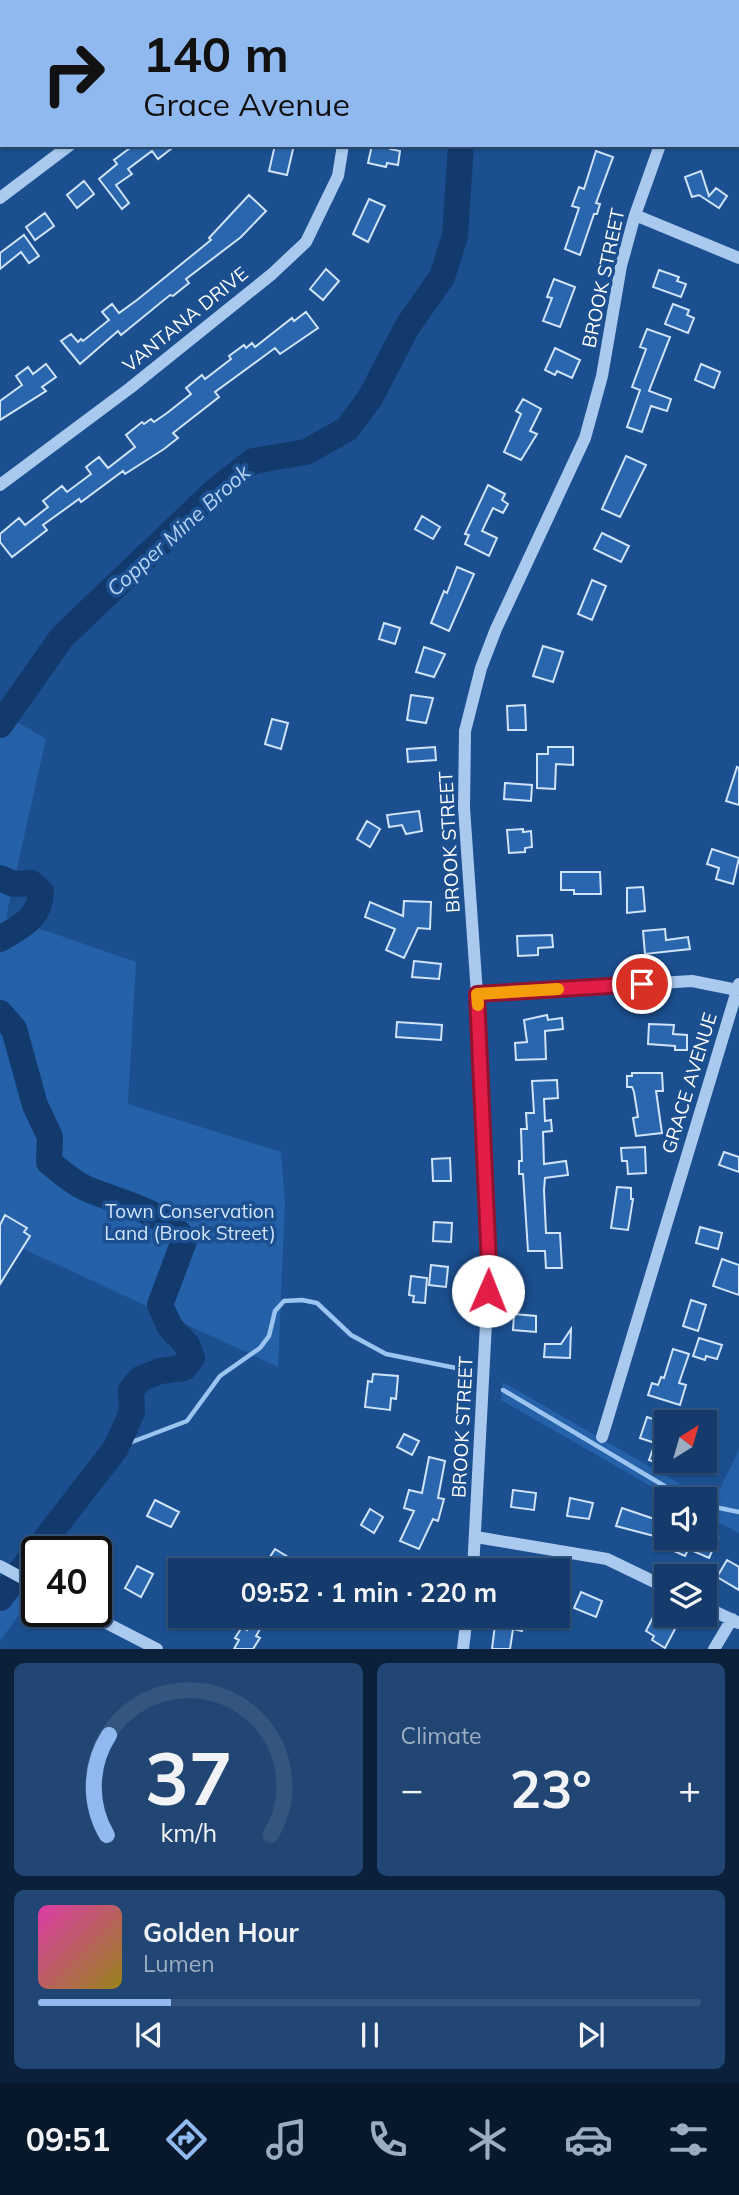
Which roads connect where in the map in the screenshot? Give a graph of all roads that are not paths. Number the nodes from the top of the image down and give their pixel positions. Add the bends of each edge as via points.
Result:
1 (67, 147) edge
2 (343, 147) edge
3 (659, 147) edge
4 (0, 198) edge
5 (635, 215) junction
6 (739, 258) edge
7 (0, 485) edge
8 (738, 987) edge
9 (477, 994) junction
10 (603, 1437) dead end
11 (476, 1537) junction
12 (474, 1558) edge
13 (0, 1566) edge
14 (21, 1577) edge
15 (654, 1582) edge
16 (717, 1612) edge
17 (735, 1621) edge
18 (108, 1627) edge
19 (465, 1628) edge
20 (132, 1643) edge
21 (157, 1649) edge
22 (463, 1649) edge
23 (714, 1649) edge

1 - 4 street
2 - 7 street, VANTANA DRIVE via 338,176 306,242 150,372
3 - 5 street, BROOK STREET
5 - 6 street
5 - 9 street, BROOK STREET via 621,266 596,406 496,629 467,721 464,808
8 - 9 street, GRACE AVENUE via 692,981
8 - 10 street, GRACE AVENUE
9 - 11 street, BROOK STREET via 489,1266
11 - 12 street, BROOK STREET
11 - 15 street via 607,1559
13 - 14 street
16 - 17 street
17 - 23 street
18 - 20 street
19 - 22 street
20 - 21 street

